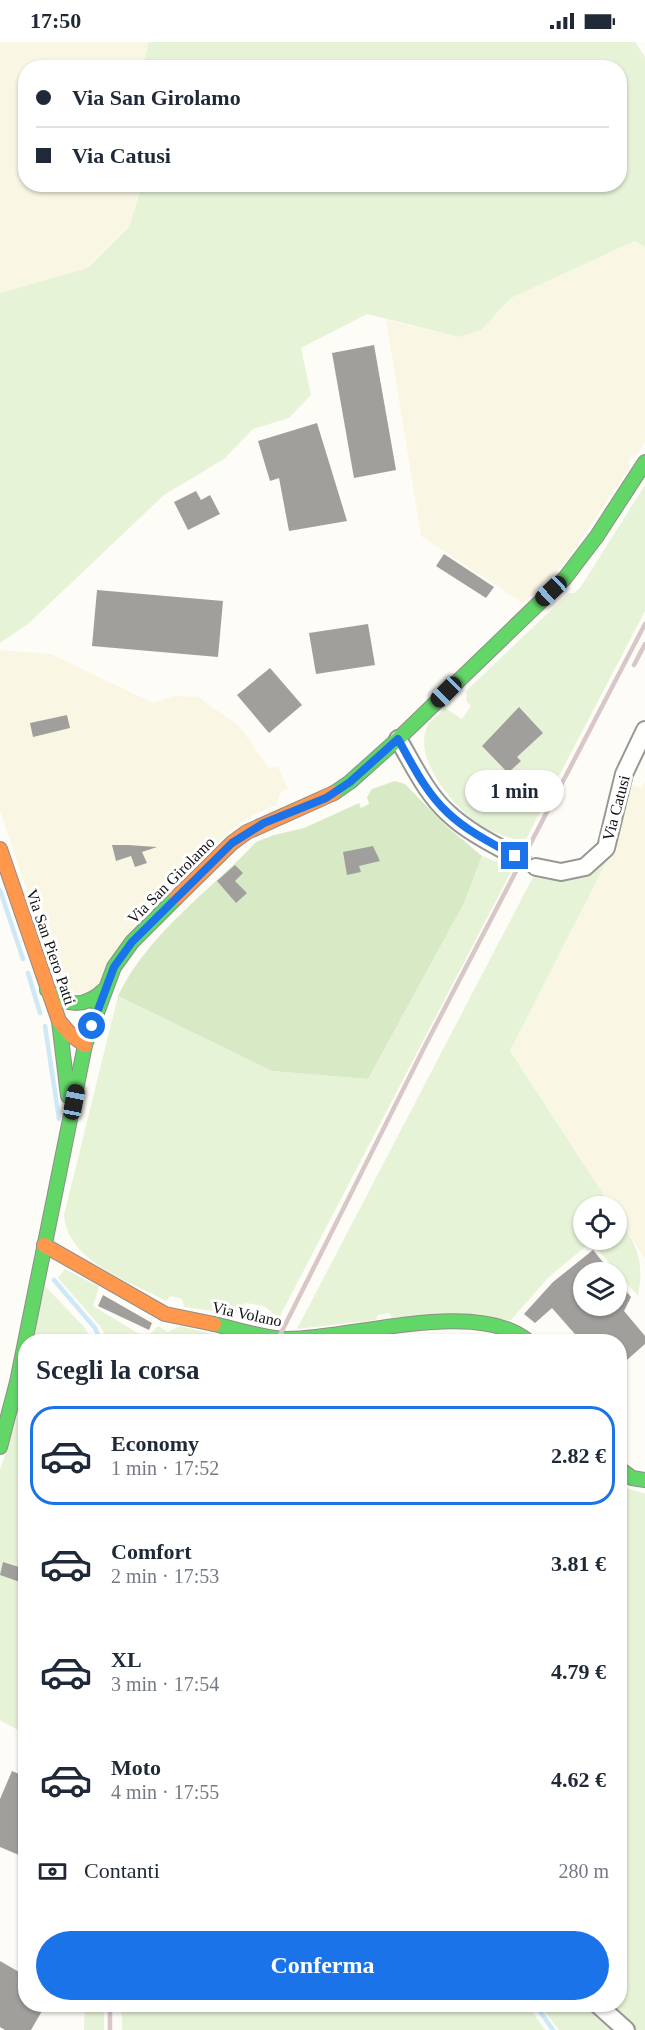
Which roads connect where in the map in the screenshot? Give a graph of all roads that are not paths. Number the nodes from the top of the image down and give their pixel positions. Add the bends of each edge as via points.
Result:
1 (645, 462) edge
2 (645, 730) edge
3 (398, 739) junction
4 (0, 849) edge
5 (515, 856) tunnel mouth
6 (536, 867) tunnel mouth
7 (47, 990) junction
8 (104, 990) junction
9 (59, 1021) junction
10 (86, 1044) junction
11 (70, 1122) junction
12 (44, 1245) junction
13 (26, 1334) edge
14 (261, 1334) edge
15 (325, 1334) edge
16 (517, 1334) edge
17 (18, 1377) edge
18 (0, 1446) edge
19 (627, 1474) edge
20 (645, 1480) edge
21 (606, 2012) edge
22 (626, 2030) edge

1 - 3 street, Via San Girolamo via 565,578
2 - 6 street, Via Catusi via 624,774 606,848 585,867 561,872
3 - 5 street via 424,784 447,812
3 - 8 street, Via San Girolamo via 326,798 255,827 232,843 132,942
4 - 7 street, Via San Piero Patti
7 - 8 street via 56,999 76,1006 95,1000
7 - 9 street, Via San Piero Patti
8 - 10 street, Via San Girolamo
9 - 10 street, Via San Piero Patti
9 - 11 street
10 - 11 street, Via San Girolamo
11 - 12 street, Via San Girolamo
12 - 13 street, Via San Girolamo
12 - 14 street, Via Volano via 165,1314
15 - 16 street, Via Volano via 484,1321
17 - 18 street, Via San Girolamo
19 - 20 street
21 - 22 street

